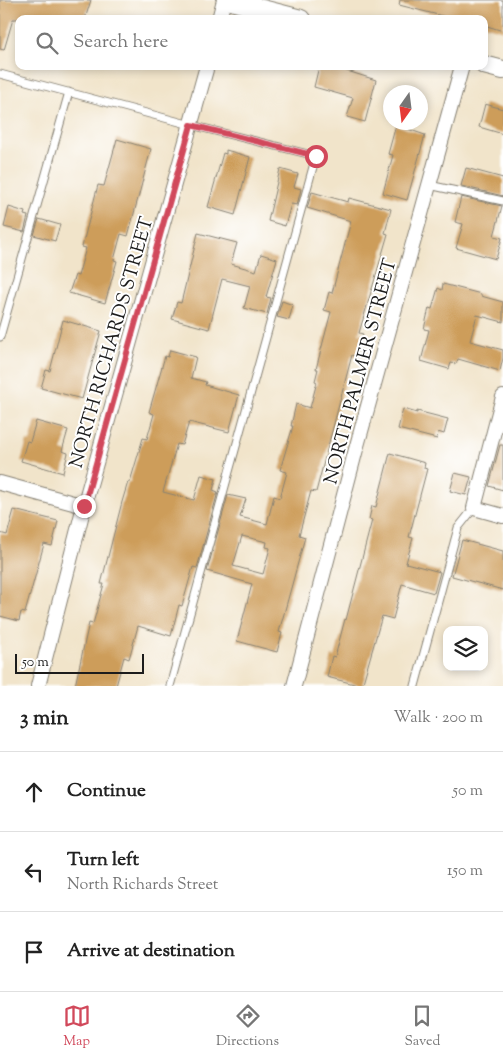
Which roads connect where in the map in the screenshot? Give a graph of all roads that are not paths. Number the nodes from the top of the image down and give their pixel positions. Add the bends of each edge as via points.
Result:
1 (226, 0) edge
2 (220, 15) edge
3 (285, 15) edge
4 (488, 67) edge
5 (206, 70) edge
6 (461, 70) edge
7 (503, 70) edge
8 (0, 74) edge
9 (69, 92) junction
10 (191, 125) junction
11 (429, 185) junction
12 (503, 201) edge
13 (0, 337) edge
14 (503, 397) edge
15 (0, 483) edge
16 (84, 506) junction
17 (474, 508) junction
18 (503, 516) edge
19 (38, 686) edge
20 (170, 686) edge
21 (294, 686) edge
22 (415, 686) edge

1 - 2 street
1 - 3 street
4 - 7 street
5 - 10 street, NORTH RICHARDS STREET
6 - 11 street, NORTH PALMER STREET
8 - 9 lane
9 - 10 lane
9 - 13 lane
10 - 16 street, NORTH RICHARDS STREET
10 - 20 lane via 316,156
11 - 12 lane
11 - 21 street, NORTH PALMER STREET
14 - 17 street
15 - 16 street
16 - 19 street, NORTH RICHARDS STREET
17 - 18 street
17 - 22 lane via 458,528

